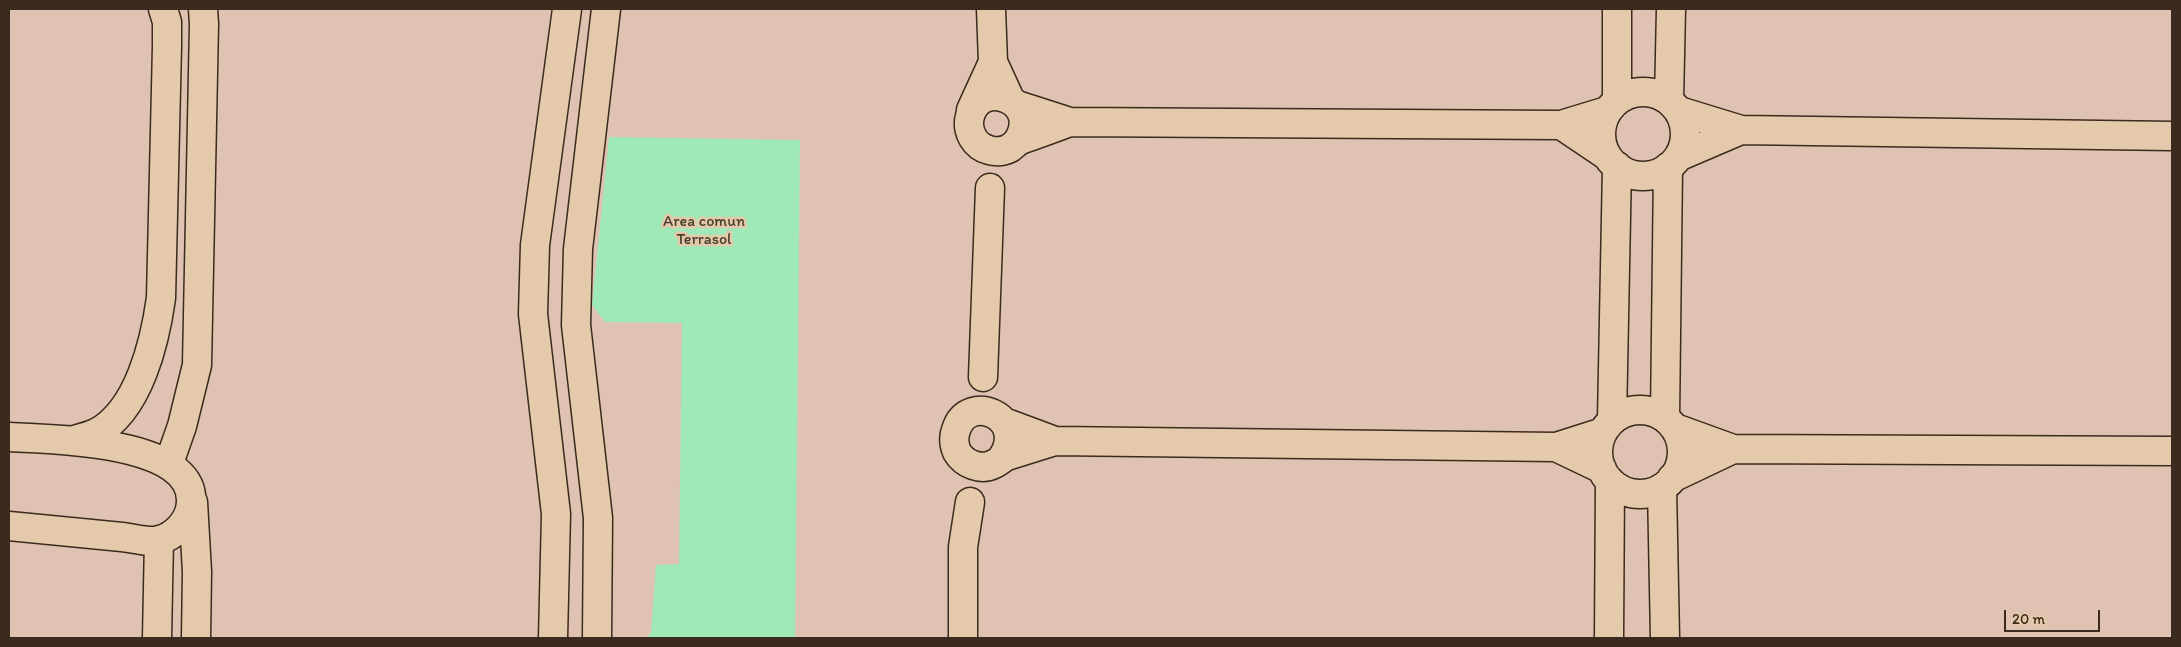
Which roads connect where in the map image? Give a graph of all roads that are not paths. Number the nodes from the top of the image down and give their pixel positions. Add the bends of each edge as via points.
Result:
1 (163, 9) edge
2 (203, 9) edge
3 (567, 9) edge
4 (606, 9) edge
5 (991, 9) edge
6 (1617, 9) edge
7 (1671, 9) edge
8 (993, 62) junction
9 (1014, 102) junction
10 (1612, 106) junction
11 (1674, 106) junction
12 (1070, 122) junction
13 (971, 124) junction
14 (1560, 125) junction
15 (1741, 130) junction
16 (2172, 136) edge
17 (1014, 144) junction
18 (1612, 161) junction
19 (1673, 162) junction
20 (990, 188) junction
21 (983, 377) junction
22 (1001, 419) junction
23 (1670, 423) junction
24 (1607, 426) junction
25 (9, 437) edge
26 (957, 437) junction
27 (74, 440) junction
28 (1055, 441) junction
29 (1556, 447) junction
30 (1733, 449) junction
31 (2172, 451) edge
32 (998, 461) junction
33 (169, 463) junction
34 (1606, 475) junction
35 (1667, 483) junction
36 (192, 499) junction
37 (970, 502) junction
38 (9, 526) edge
39 (159, 540) junction
40 (157, 638) edge
41 (196, 638) edge
42 (553, 638) edge
43 (597, 638) edge
44 (963, 638) edge
45 (1609, 638) edge
46 (1665, 638) edge

1 - 27 street via 168,46 161,298 156,334 147,363 121,411 96,432
2 - 33 street via 197,365
3 - 42 street via 535,245 533,314 556,514
4 - 43 street via 578,249 576,325 598,518
5 - 8 street
6 - 10 street
7 - 11 street
8 - 9 street
8 - 13 street
9 - 12 street
9 - 13 street via 991,96 983,98
9 - 17 street via 1024,123 1023,133
10 - 11 street via 1629,94 1643,92 1657,94
10 - 14 street
10 - 18 street via 1602,123 1601,137
11 - 15 street
11 - 19 street via 1685,133 1683,145
12 - 14 street
12 - 17 street
13 - 17 street via 977,144 992,151
13 - 20 street
14 - 18 street
15 - 16 street
15 - 19 street
17 - 20 street
18 - 19 street via 1629,173 1642,175 1656,174
18 - 24 street
19 - 23 street
20 - 21 street
21 - 22 street
21 - 26 street
22 - 26 street via 979,411 963,418
22 - 28 street
22 - 32 street via 1009,431 1010,441
23 - 24 street via 1652,411 1638,410 1624,413
23 - 30 street
23 - 35 street via 1682,451 1679,465
24 - 29 street
24 - 34 street via 1599,443 1598,455
25 - 27 street
26 - 32 street via 968,463 984,467
26 - 37 street
27 - 33 street via 118,448
28 - 29 street
28 - 32 street
29 - 34 street
30 - 31 street
30 - 35 street
32 - 37 street
33 - 36 street via 180,474
34 - 35 street via 1621,489 1634,494 1649,493
34 - 45 street
35 - 46 street
36 - 39 street via 188,517 180,527
36 - 41 street via 197,572
37 - 44 street via 963,547
38 - 39 street
39 - 40 street

